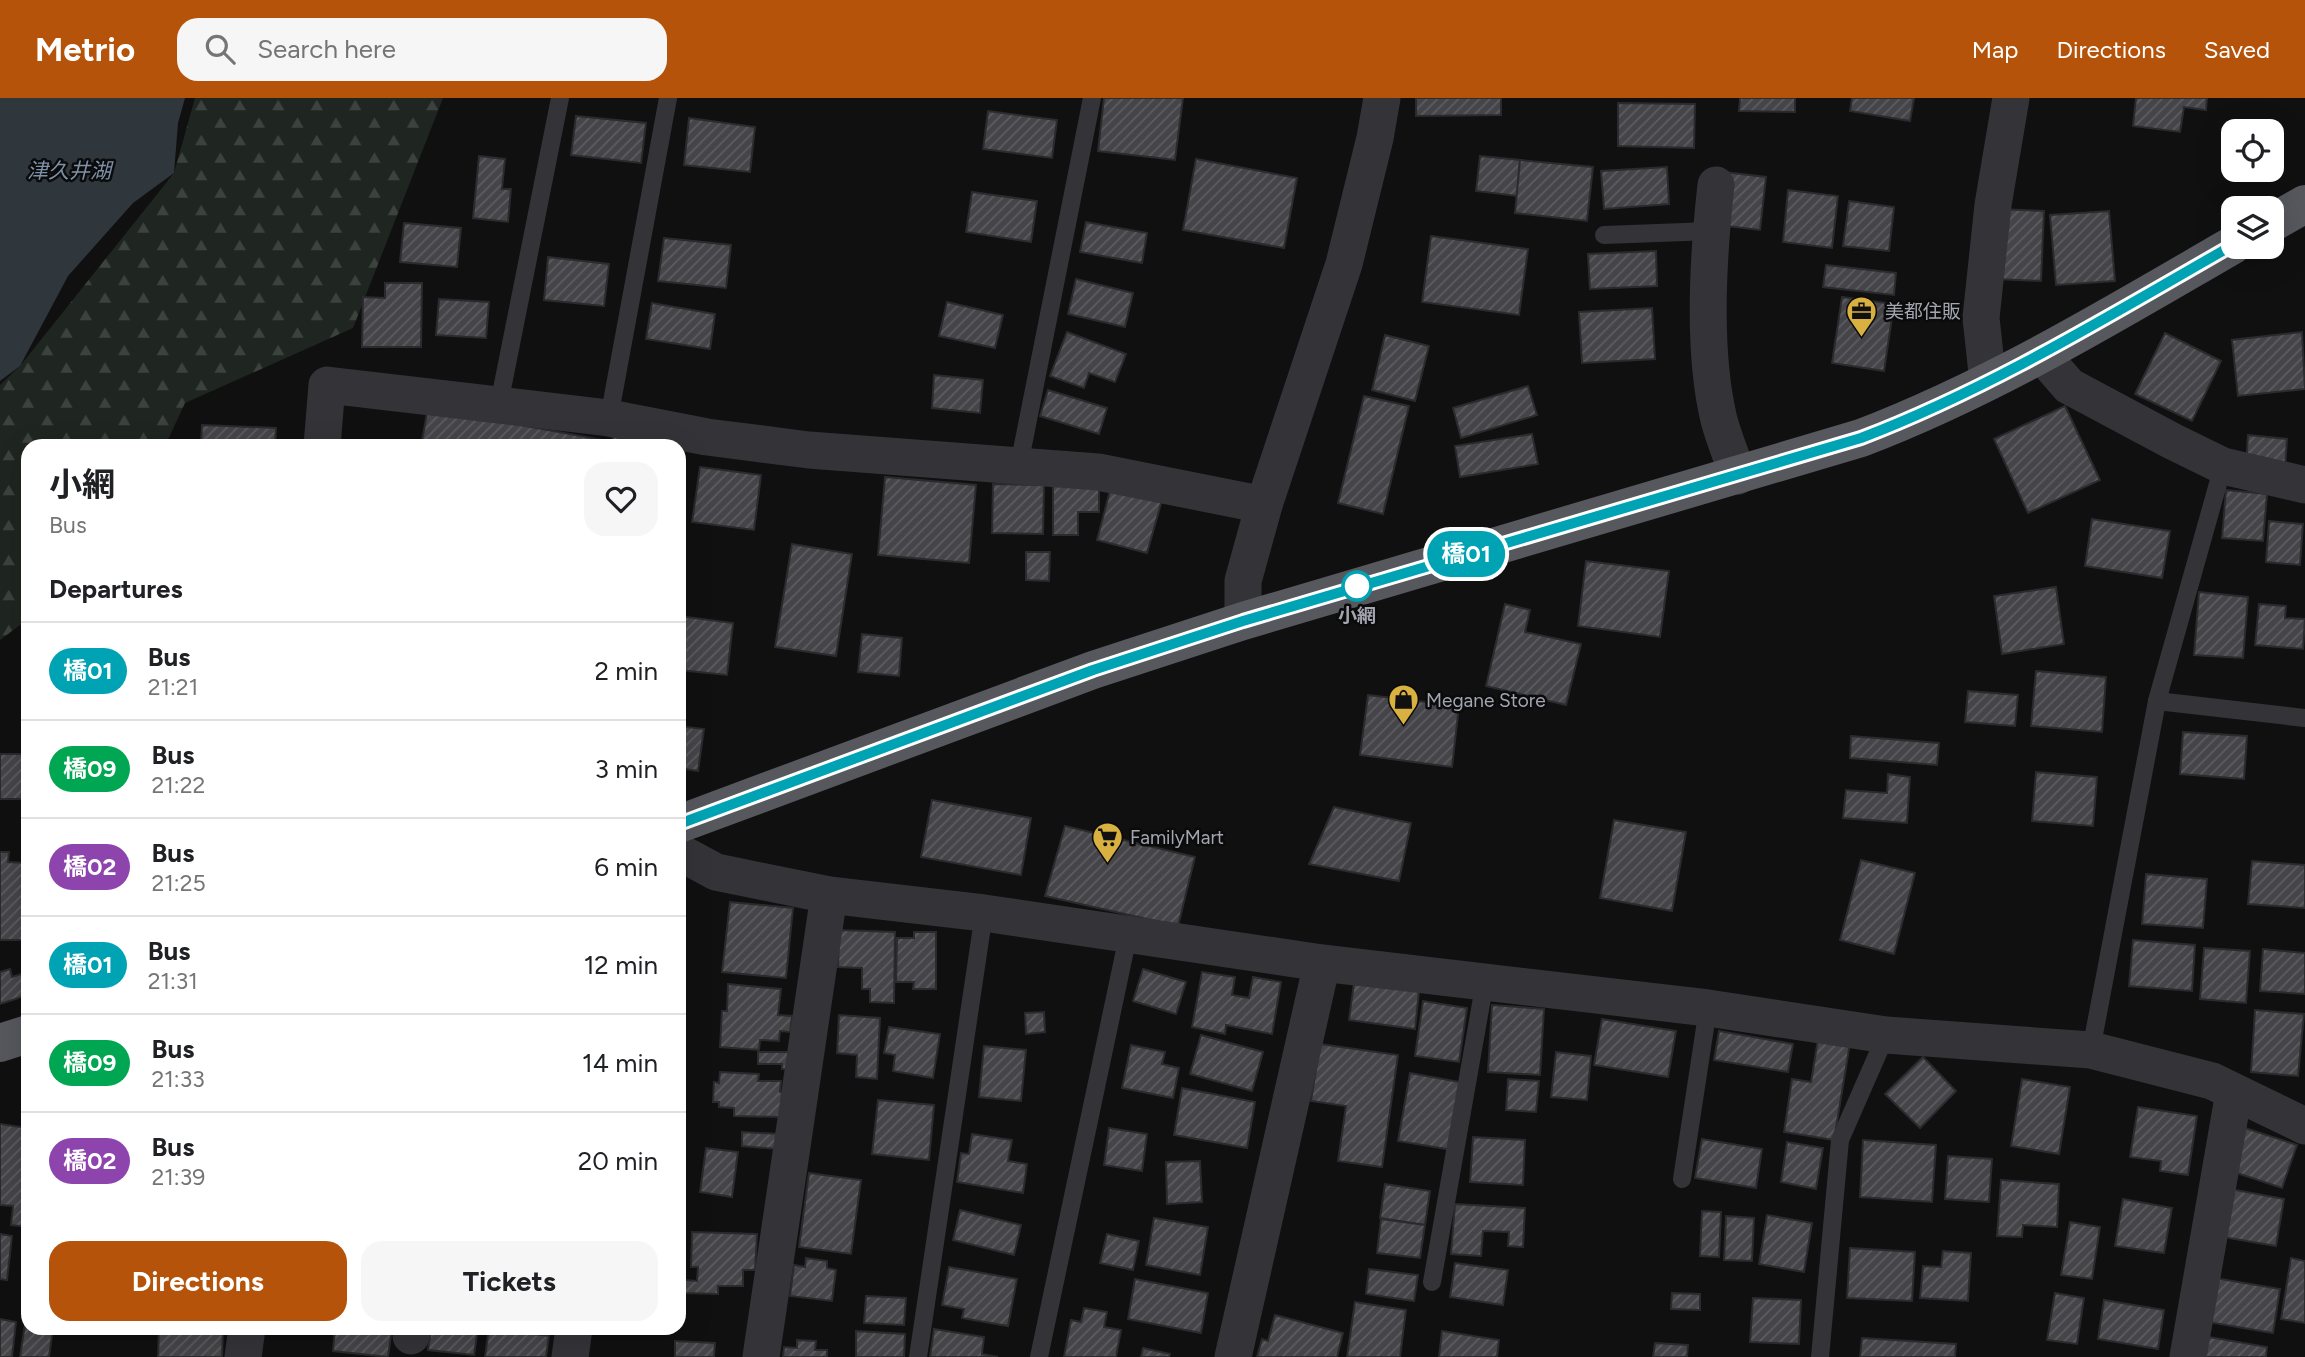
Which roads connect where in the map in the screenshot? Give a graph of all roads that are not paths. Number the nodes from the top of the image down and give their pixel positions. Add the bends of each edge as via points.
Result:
1 (560, 98) edge
2 (668, 98) edge
3 (1092, 98) edge
4 (1382, 98) edge
5 (2011, 98) edge
6 (1716, 185) dead end
7 (2305, 204) edge
8 (2284, 216) edge
9 (1711, 231) junction
10 (1604, 235) dead end
11 (2221, 252) edge
12 (2041, 354) junction
13 (1988, 382) junction
14 (499, 404) junction
15 (608, 418) junction
16 (322, 439) edge
17 (1019, 465) junction
18 (2223, 466) junction
19 (1738, 476) junction
20 (2305, 485) edge
21 (1264, 505) junction
22 (1243, 621) junction
23 (2157, 701) junction
24 (2305, 718) edge
25 (686, 821) edge
26 (686, 856) edge
27 (830, 894) junction
28 (984, 914) junction
29 (1128, 936) junction
30 (1322, 963) junction
31 (1485, 981) junction
32 (1708, 1008) junction
33 (1886, 1035) junction
34 (21, 1036) edge
35 (0, 1043) edge
36 (2091, 1050) junction
37 (2234, 1092) junction
38 (2305, 1126) edge
39 (1682, 1179) dead end
40 (1432, 1282) dead end
41 (246, 1335) edge
42 (573, 1335) edge
43 (243, 1357) edge
44 (570, 1357) edge
45 (761, 1357) edge
46 (918, 1357) edge
47 (1039, 1357) edge
48 (1233, 1357) edge
49 (1820, 1357) edge
50 (2188, 1357) edge

1 - 14 lane
2 - 15 lane
3 - 17 lane
4 - 21 street via 1344,264
5 - 13 street via 1981,318
6 - 9 street
7 - 8 highway
9 - 10 lane
9 - 19 street via 1709,356 1719,420
11 - 12 highway
12 - 13 highway
12 - 18 street via 2069,386
13 - 19 highway via 1861,438
14 - 15 street
14 - 16 street via 327,384
15 - 17 street via 809,450
17 - 21 street via 1098,472
18 - 20 street
18 - 23 lane
19 - 22 highway
21 - 22 street via 1243,581
22 - 25 highway via 1080,675
23 - 24 lane
23 - 36 lane
26 - 27 street via 716,872
27 - 28 street
27 - 45 street
28 - 29 street
28 - 46 lane
29 - 30 street
29 - 47 lane
30 - 31 street
30 - 48 street
31 - 32 street
31 - 40 lane
32 - 33 street
32 - 39 lane
33 - 36 street
33 - 49 lane via 1840,1140
34 - 35 highway
36 - 37 street via 2212,1081
37 - 38 street
37 - 50 street
41 - 43 street
42 - 44 street

